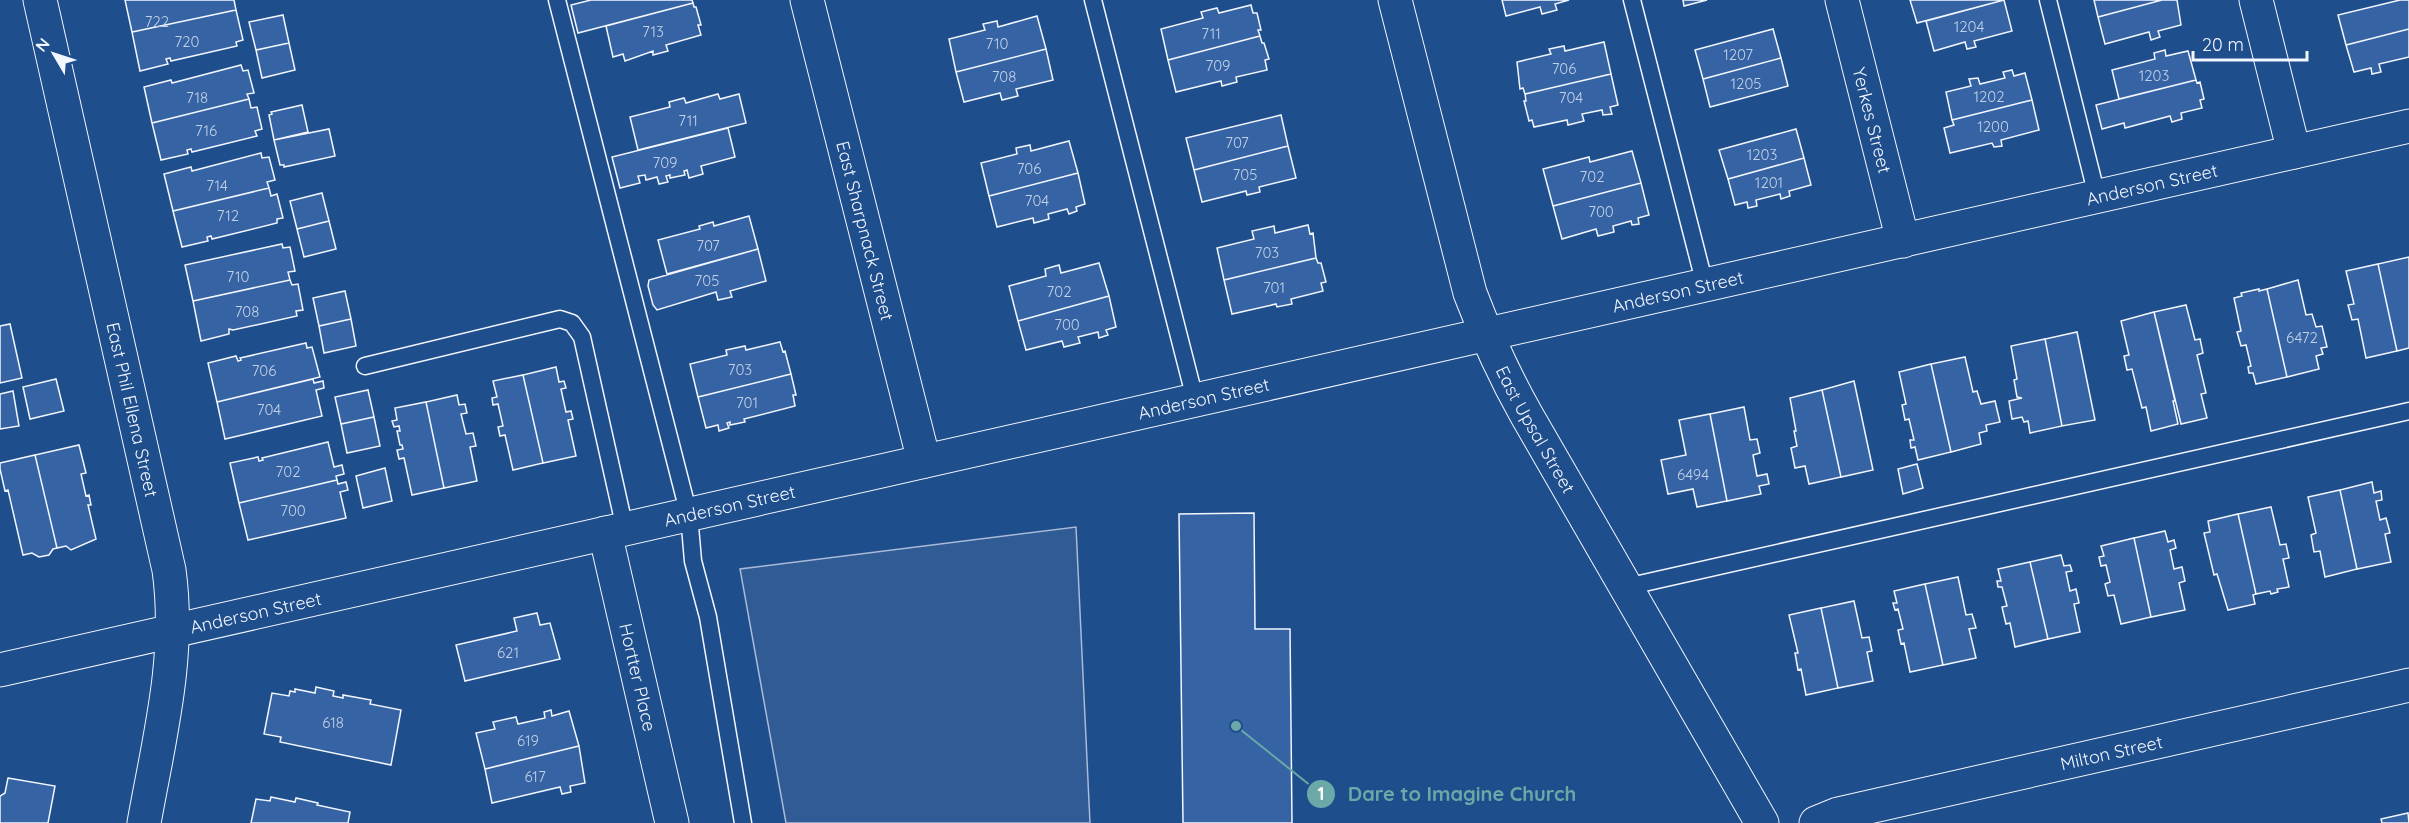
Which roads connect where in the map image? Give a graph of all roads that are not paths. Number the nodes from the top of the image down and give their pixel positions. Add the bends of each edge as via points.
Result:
1 (40, 0) edge
2 (557, 0) edge
3 (807, 0) edge
4 (1093, 0) edge
5 (1395, 0) edge
6 (1632, 0) edge
7 (1842, 0) edge
8 (2048, 0) edge
9 (2256, 0) edge
10 (2409, 126) edge
11 (2294, 152) junction
12 (2097, 196) junction
13 (1903, 241) junction
14 (1705, 285) junction
15 (1485, 334) junction
16 (365, 366) dead end
17 (1195, 399) junction
18 (2409, 411) edge
19 (924, 461) junction
20 (689, 514) junction
21 (615, 531) junction
22 (1626, 587) junction
23 (174, 631) junction
24 (0, 670) edge
25 (2409, 685) edge
26 (144, 823) edge
27 (672, 823) edge
28 (743, 823) edge
29 (1762, 823) edge
30 (1816, 823) edge

1 - 23 street, East Phil Ellena Street via 169,570
2 - 20 lane
3 - 19 street, East Sharpnack Street
4 - 17 lane
5 - 15 street, East Upsal Street via 1470,293
6 - 14 lane
7 - 13 street, Yerkes Street
8 - 12 lane
9 - 11 street
10 - 11 street, Anderson Street
11 - 12 street, Anderson Street
12 - 13 street, Anderson Street
13 - 14 street, Anderson Street
14 - 15 street, Anderson Street
15 - 17 street, Anderson Street
15 - 22 street, East Upsal Street via 1509,385
16 - 21 lane via 560,319 572,323 582,337
17 - 19 street, Anderson Street
18 - 22 lane
19 - 20 street, Anderson Street
20 - 21 street, Anderson Street
20 - 28 lane via 693,561 708,617
21 - 23 street, Anderson Street
21 - 27 street, Hortter Place
22 - 29 street, East Upsal Street
23 - 24 street, Anderson Street
23 - 26 street, East Phil Ellena Street via 167,698
25 - 30 street, Milton Street via 1838,814

